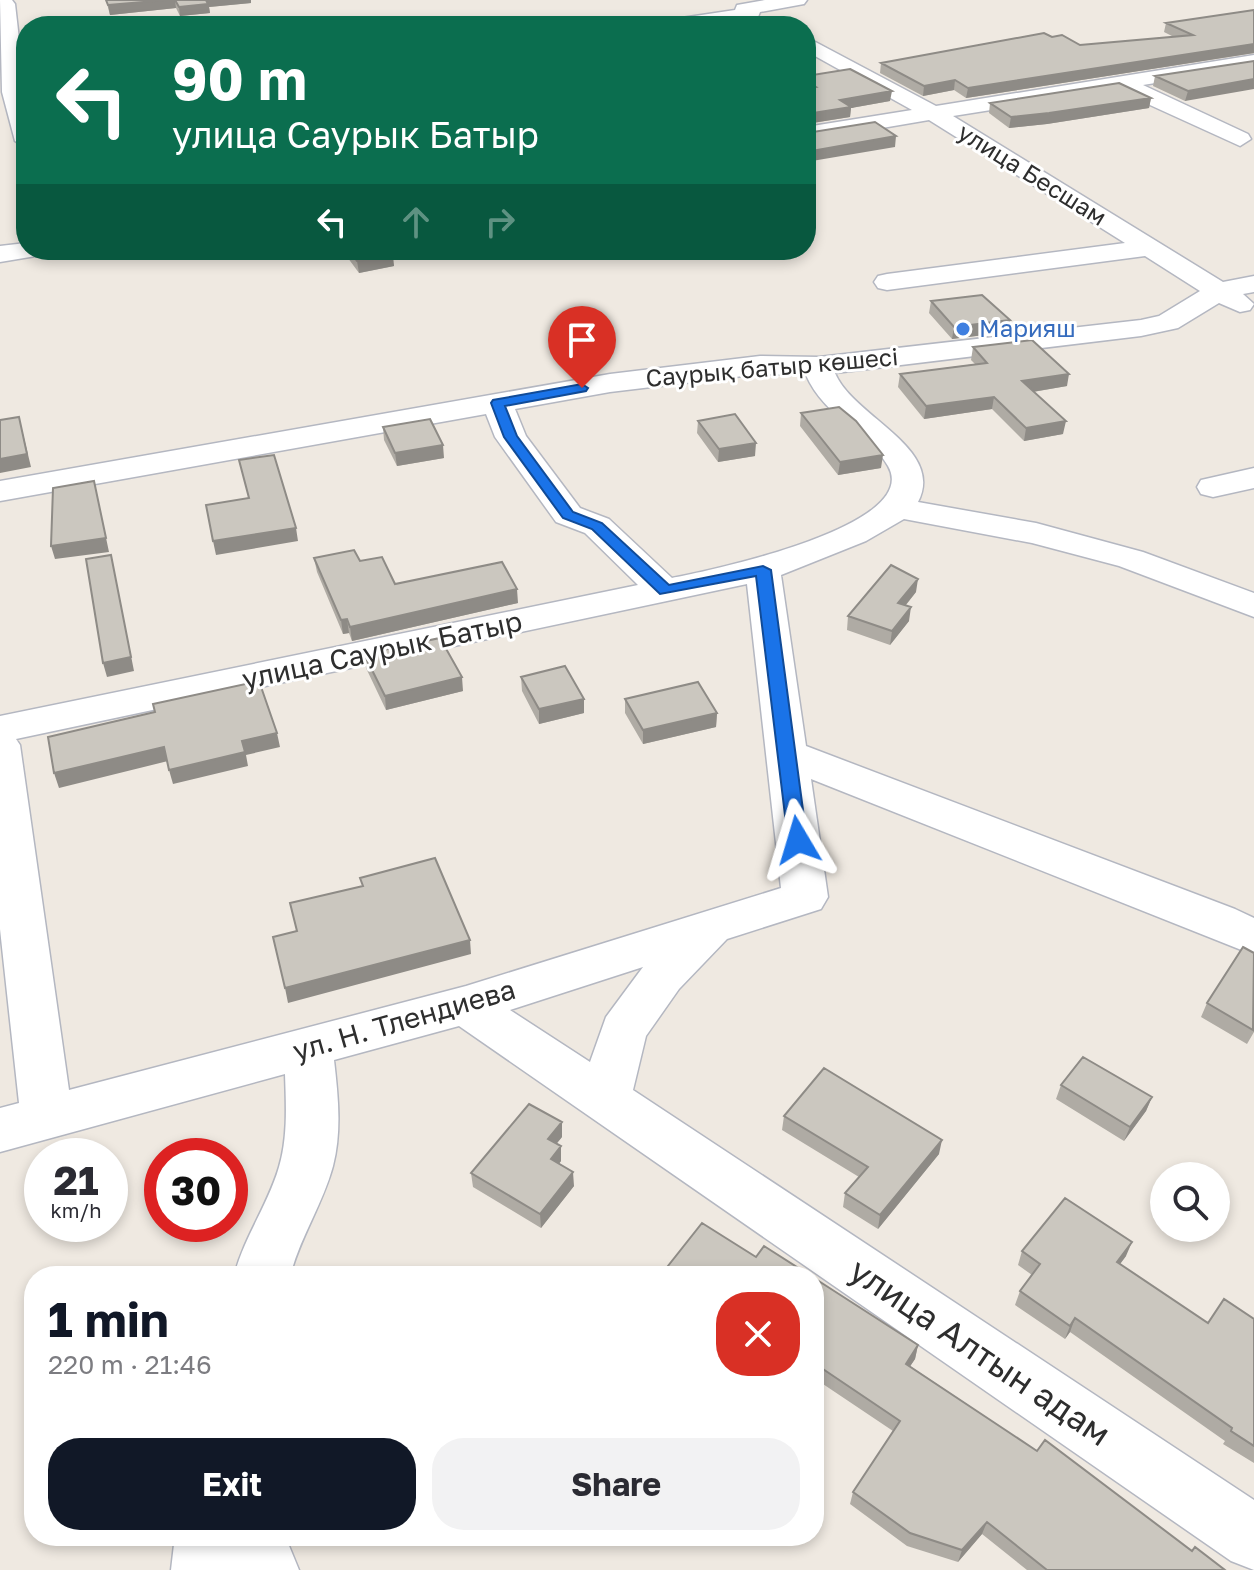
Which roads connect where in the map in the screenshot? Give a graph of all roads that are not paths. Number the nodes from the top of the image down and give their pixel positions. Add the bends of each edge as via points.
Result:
1 (798, 0) edge
2 (29, 1) edge
3 (3, 4) edge
4 (742, 7) edge
5 (707, 16) edge
6 (816, 49) edge
7 (1254, 61) edge
8 (1119, 83) junction
9 (16, 102) edge
10 (934, 114) junction
11 (816, 132) edge
12 (1240, 139) dead end
13 (1150, 248) junction
14 (887, 282) dead end
15 (1254, 284) edge
16 (1219, 291) junction
17 (1254, 313) edge
18 (819, 366) junction
19 (497, 403) junction
20 (1254, 478) edge
21 (1213, 487) dead end
22 (0, 491) edge
23 (897, 508) junction
24 (763, 570) junction
25 (665, 591) junction
26 (1254, 606) edge
27 (0, 729) edge
28 (0, 745) edge
29 (787, 754) junction
30 (714, 926) junction
31 (1254, 938) edge
32 (466, 1005) junction
33 (308, 1047) junction
34 (605, 1098) junction
35 (47, 1118) junction
36 (0, 1130) edge
37 (264, 1266) edge
38 (1254, 1538) edge
39 (206, 1546) edge
40 (257, 1546) edge
41 (204, 1570) edge
42 (266, 1570) edge

1 - 4 street
2 - 3 street
3 - 9 street
4 - 5 street
6 - 10 street, улица Бесшам
7 - 8 street
8 - 10 street
8 - 12 street
10 - 11 street
10 - 13 street, улица Бесшам
13 - 14 street
13 - 16 street, улица Бесшам
15 - 16 street, Саурық батыр көшесі
16 - 17 street, улица Бесшам
16 - 18 street, Саурық батыр көшесі via 1168,322 1141,328
18 - 19 street, Саурық батыр көшесі via 760,365
18 - 23 street via 830,392 898,457 908,474 907,492
19 - 22 street, Саурық батыр көшесі
19 - 25 street via 511,437 568,515 597,526
20 - 21 street
23 - 24 street, улица Саурык Батыр via 877,522
23 - 26 street via 1036,533 1118,555
24 - 25 street, улица Саурык Батыр
24 - 29 street
25 - 27 street, улица Саурык Батыр
28 - 35 street
29 - 30 street, ул. Н. Тлендиева via 805,897
29 - 31 street
30 - 32 street, ул. Н. Тлендиева
30 - 34 street via 662,976 623,1031
32 - 33 street, ул. Н. Тлендиева
32 - 34 street, улица Алтын адам
33 - 35 street, ул. Н. Тлендиева
33 - 37 street via 312,1092 306,1165
34 - 38 street, улица Алтын адам
35 - 36 street, ул. Н. Тлендиева
39 - 41 street
40 - 42 street

